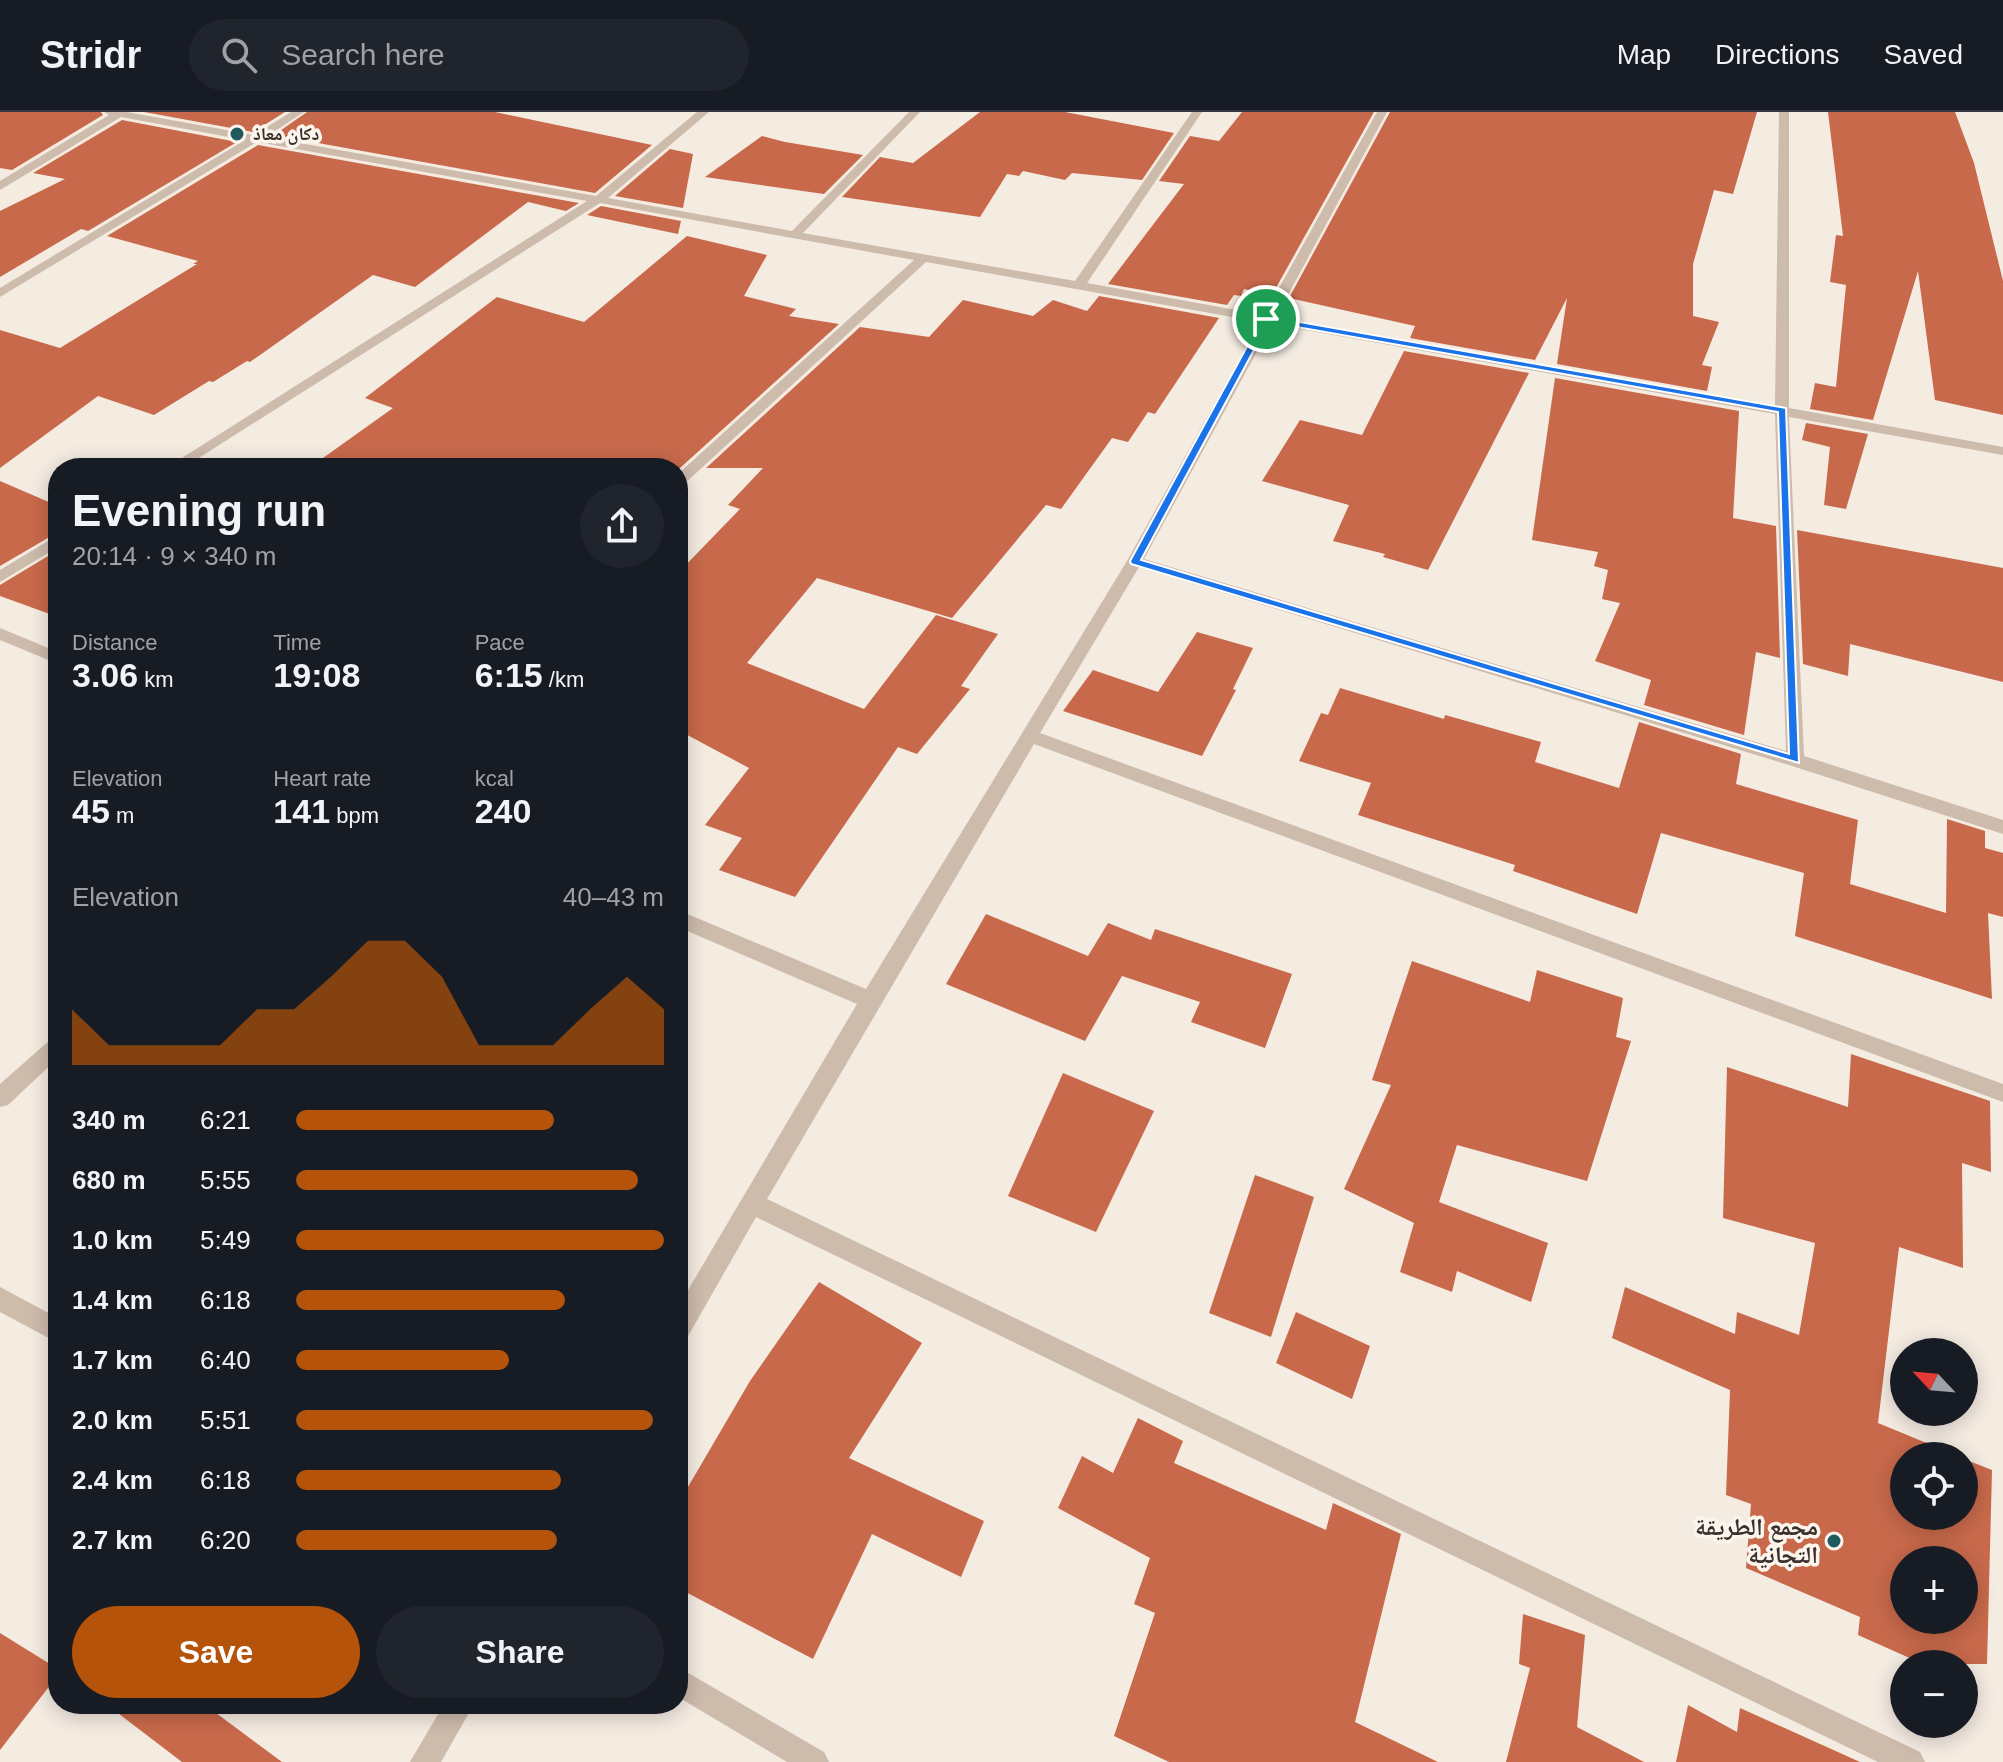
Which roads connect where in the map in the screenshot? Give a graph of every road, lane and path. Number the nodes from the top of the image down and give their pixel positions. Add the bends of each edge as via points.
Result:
1 (299, 112) edge
2 (704, 112) edge
3 (915, 112) edge
4 (1197, 112) edge
5 (1382, 112) edge
6 (1784, 112) edge
7 (116, 113) edge
8 (251, 138) junction
9 (0, 186) edge
10 (600, 198) junction
11 (794, 235) junction
12 (922, 259) junction
13 (1079, 285) junction
14 (0, 293) edge
15 (1266, 319) junction
16 (1782, 410) junction
17 (2003, 451) edge
18 (189, 458) edge
19 (688, 473) edge
20 (48, 546) edge
21 (1135, 561) junction
22 (0, 577) edge
23 (0, 634) edge
24 (48, 654) edge
25 (1030, 736) junction
26 (1795, 760) junction
27 (2003, 827) edge
28 (688, 922) edge
29 (870, 1000) junction
30 (48, 1054) edge
31 (2003, 1093) edge
32 (0, 1098) edge
33 (751, 1203) junction
34 (0, 1299) edge
35 (688, 1313) edge
36 (48, 1325) edge
37 (688, 1687) edge
38 (454, 1714) edge
39 (425, 1762) edge
40 (814, 1762) edge
41 (1910, 1762) edge

1 - 8 street
2 - 10 street
3 - 11 street
4 - 13 street
5 - 15 street
6 - 16 street
7 - 8 street
7 - 9 street
8 - 10 street
8 - 14 street
10 - 11 street
10 - 18 street
11 - 12 street
12 - 13 street
12 - 19 street
13 - 15 street
15 - 16 street
15 - 21 street
16 - 17 street
16 - 26 street
20 - 22 street
21 - 25 street
21 - 26 street
23 - 24 street
25 - 29 street
25 - 31 street
26 - 27 street
28 - 29 street
29 - 33 street
30 - 32 street
33 - 35 street
33 - 41 street
34 - 36 street
37 - 40 street
38 - 39 street

